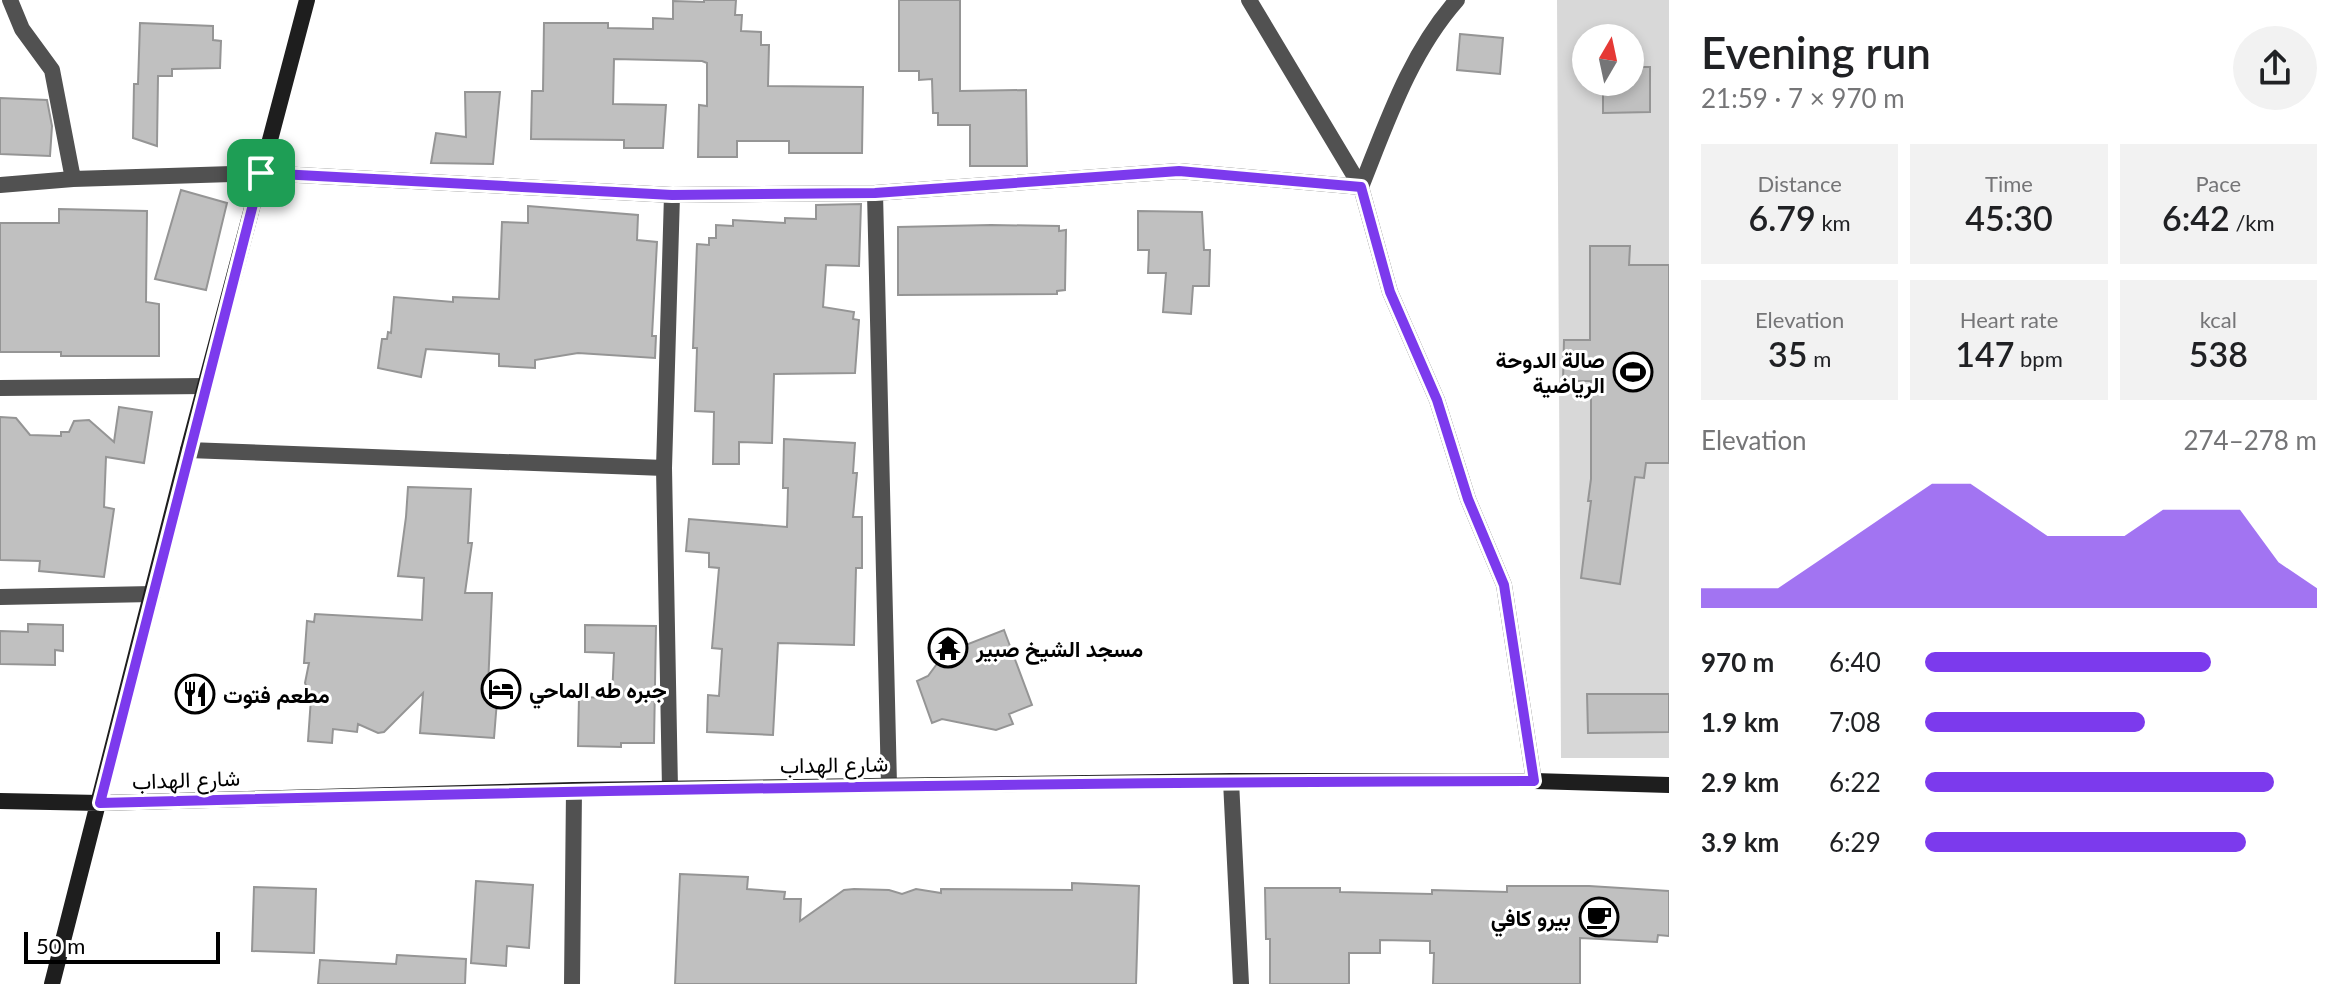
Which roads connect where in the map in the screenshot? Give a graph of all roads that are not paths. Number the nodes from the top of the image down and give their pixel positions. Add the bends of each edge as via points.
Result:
1 (10, 0) edge
2 (307, 0) edge
3 (1249, 0) edge
4 (1457, 0) edge
5 (261, 173) junction
6 (73, 179) junction
7 (0, 185) edge
8 (1361, 187) junction
9 (875, 193) junction
10 (672, 195) junction
11 (206, 386) junction
12 (0, 388) edge
13 (188, 450) junction
14 (664, 468) junction
15 (153, 594) junction
16 (0, 597) edge
17 (1231, 781) junction
18 (1534, 781) junction
19 (889, 785) junction
20 (1669, 785) edge
21 (670, 789) junction
22 (574, 790) junction
23 (0, 801) edge
24 (100, 803) junction
25 (52, 984) edge
26 (572, 984) edge
27 (1241, 984) edge

1 - 6 street via 22,29 52,70
2 - 5 street
3 - 8 street
4 - 8 street via 1416,59
5 - 6 street
5 - 10 street
5 - 11 street
6 - 7 street
8 - 9 street via 1179,171
8 - 18 street via 1390,292 1437,400 1468,499 1504,585
9 - 10 street
9 - 19 street
10 - 14 street
11 - 12 street
11 - 13 street
13 - 14 street
13 - 15 street
14 - 21 street
15 - 16 street
15 - 24 street
17 - 18 street, شارع الهداب
17 - 19 street, شارع الهداب
17 - 27 street
18 - 20 street, شارع الهداب
19 - 21 street, شارع الهداب
21 - 22 street, شارع الهداب
22 - 24 street, شارع الهداب
22 - 26 street
23 - 24 street, شارع الهداب
24 - 25 street

